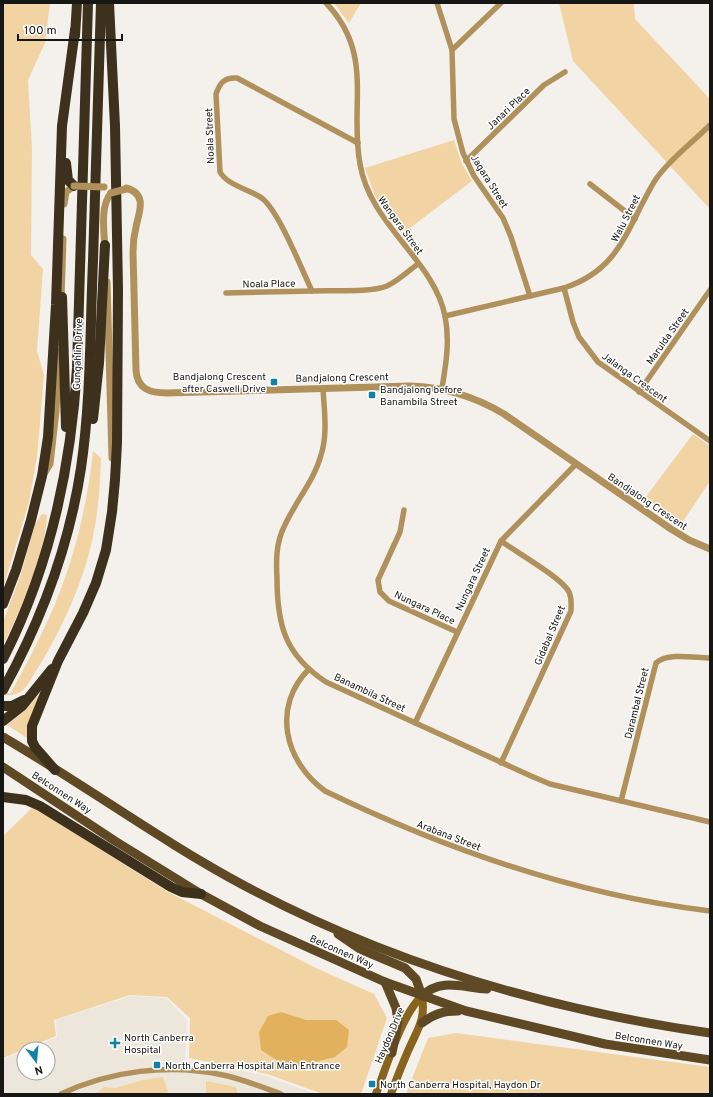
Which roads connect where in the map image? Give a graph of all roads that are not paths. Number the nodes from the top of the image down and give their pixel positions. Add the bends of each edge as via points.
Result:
1 (76, 3) edge
2 (88, 3) edge
3 (101, 3) edge
4 (110, 3) edge
5 (326, 3) edge
6 (437, 3) edge
7 (501, 3) edge
8 (75, 30) junction
9 (452, 50) junction
10 (565, 72) dead end
11 (710, 126) edge
12 (358, 143) junction
13 (466, 161) junction
14 (590, 184) dead end
15 (74, 186) junction
16 (109, 189) junction
17 (635, 219) junction
18 (105, 245) junction
19 (418, 264) junction
20 (62, 281) junction
21 (564, 288) junction
22 (710, 290) edge
23 (312, 291) junction
24 (226, 293) dead end
25 (530, 296) junction
26 (445, 316) junction
27 (324, 388) junction
28 (442, 388) junction
29 (639, 392) junction
30 (710, 441) edge
31 (67, 458) junction
32 (576, 464) junction
33 (42, 476) junction
34 (115, 480) junction
35 (75, 501) junction
36 (404, 510) dead end
37 (501, 541) junction
38 (710, 549) edge
39 (3, 604) edge
40 (457, 632) junction
41 (710, 658) edge
42 (3, 659) edge
43 (58, 661) junction
44 (309, 669) junction
45 (3, 690) edge
46 (33, 692) junction
47 (3, 706) edge
48 (3, 720) edge
49 (415, 723) junction
50 (3, 737) edge
51 (501, 763) junction
52 (3, 767) edge
53 (55, 770) junction
54 (3, 797) edge
55 (621, 801) junction
56 (710, 822) edge
57 (201, 894) junction
58 (710, 911) edge
59 (327, 926) junction
60 (385, 982) junction
61 (500, 990) junction
62 (422, 996) junction
63 (466, 1012) junction
64 (422, 1023) junction
65 (710, 1033) edge
66 (392, 1053) junction
67 (710, 1060) edge
68 (60, 1094) edge
69 (281, 1094) edge
70 (376, 1094) edge
71 (390, 1094) edge

1 - 8 highway
2 - 31 highway, Gungahlin Drive via 77,368
3 - 35 highway, Gungahlin Drive via 89,380 85,435
4 - 34 highway via 118,290
5 - 12 street, Wangara Street via 350,39 355,58 358,81
6 - 9 street, Jagara Street
7 - 9 street
8 - 15 highway via 66,127 66,176
8 - 33 highway via 62,121 52,372 48,437
9 - 13 street, Jagara Street via 454,119
10 - 13 street, Janari Place via 544,86
11 - 17 street, Walu Street via 656,178
12 - 19 street, Wangara Street via 363,179 372,200
12 - 23 street, Noala Street via 240,80 228,78 219,85 216,94 220,172 225,178 254,194 269,206
13 - 25 street, Jagara Street via 502,218 511,237
14 - 17 street
15 - 16 street, Bandjalong Crescent, bridge
15 - 20 street via 69,188 64,196
16 - 18 street via 105,207
16 - 27 street, Bandjalong Crescent via 127,189 137,195 141,204 133,252 136,370 137,380 142,387 156,393
17 - 21 street, Walu Street via 617,252 606,264 586,279
18 - 34 street
18 - 35 highway via 97,387 85,475
19 - 23 street via 387,286 376,289
19 - 26 street, Wangara Street via 434,288
20 - 31 highway
20 - 33 street via 56,411 50,464
21 - 25 street, Walu Street
21 - 29 street, Jalanga Crescent via 573,322 588,350 598,362
22 - 29 street, Marulda Street
23 - 24 street, Noala Place
25 - 26 street, Walu Street
26 - 28 street, Wangara Street via 448,354
27 - 28 street, Bandjalong Crescent
27 - 44 street, Banambila Street via 325,428 322,452 315,474 283,529 276,559 280,624 290,646
28 - 32 street, Bandjalong Crescent via 460,392 487,404
29 - 30 street, Jalanga Crescent
31 - 42 highway, Gungahlin Drive via 48,550 26,612
32 - 37 street, Nungara Street
32 - 38 street, Bandjalong Crescent via 671,529
33 - 39 highway via 16,570
34 - 43 highway via 106,550 96,583
35 - 45 highway, Gungahlin Drive via 60,559 45,602 32,634
36 - 40 street, Nungara Place via 400,532 378,580 380,592 390,601
37 - 40 street, Nungara Street
37 - 51 street, Gidabal Street via 561,583 572,600 571,611
40 - 49 street, Nungara Street
41 - 55 street, Darambal Street via 669,657 656,664
43 - 46 highway
43 - 53 highway via 31,728 32,742
44 - 49 street, Banambila Street via 326,682
44 - 58 street, Arabana Street via 296,685 290,698 287,726 291,747 300,767 325,791 412,831 494,862 583,887
46 - 47 highway via 19,704
46 - 48 highway via 18,711
49 - 51 street, Banambila Street
50 - 53 main road, Belconnen Way
51 - 55 street, Banambila Street via 550,784
52 - 57 main road, Belconnen Way
53 - 59 main road, Belconnen Way via 180,849 244,885
54 - 57 highway via 35,803 171,887 182,892
55 - 56 street, Banambila Street
57 - 60 main road, Belconnen Way via 260,926
59 - 61 main road, Belconnen Way via 440,970
59 - 62 main road via 360,949 405,968 416,979
60 - 62 main road, Belconnen Way
60 - 66 main road via 396,1008 398,1022
61 - 62 main road via 454,984 441,985 428,990
61 - 65 main road, Belconnen Way via 608,1016
62 - 63 main road, Belconnen Way
62 - 64 main road
62 - 66 main road, Haydon Drive via 410,1011
63 - 64 main road via 445,1011 434,1014
63 - 67 main road, Belconnen Way via 605,1044
64 - 71 main road
66 - 70 main road, Haydon Drive
68 - 69 street via 114,1076 170,1069 222,1075

